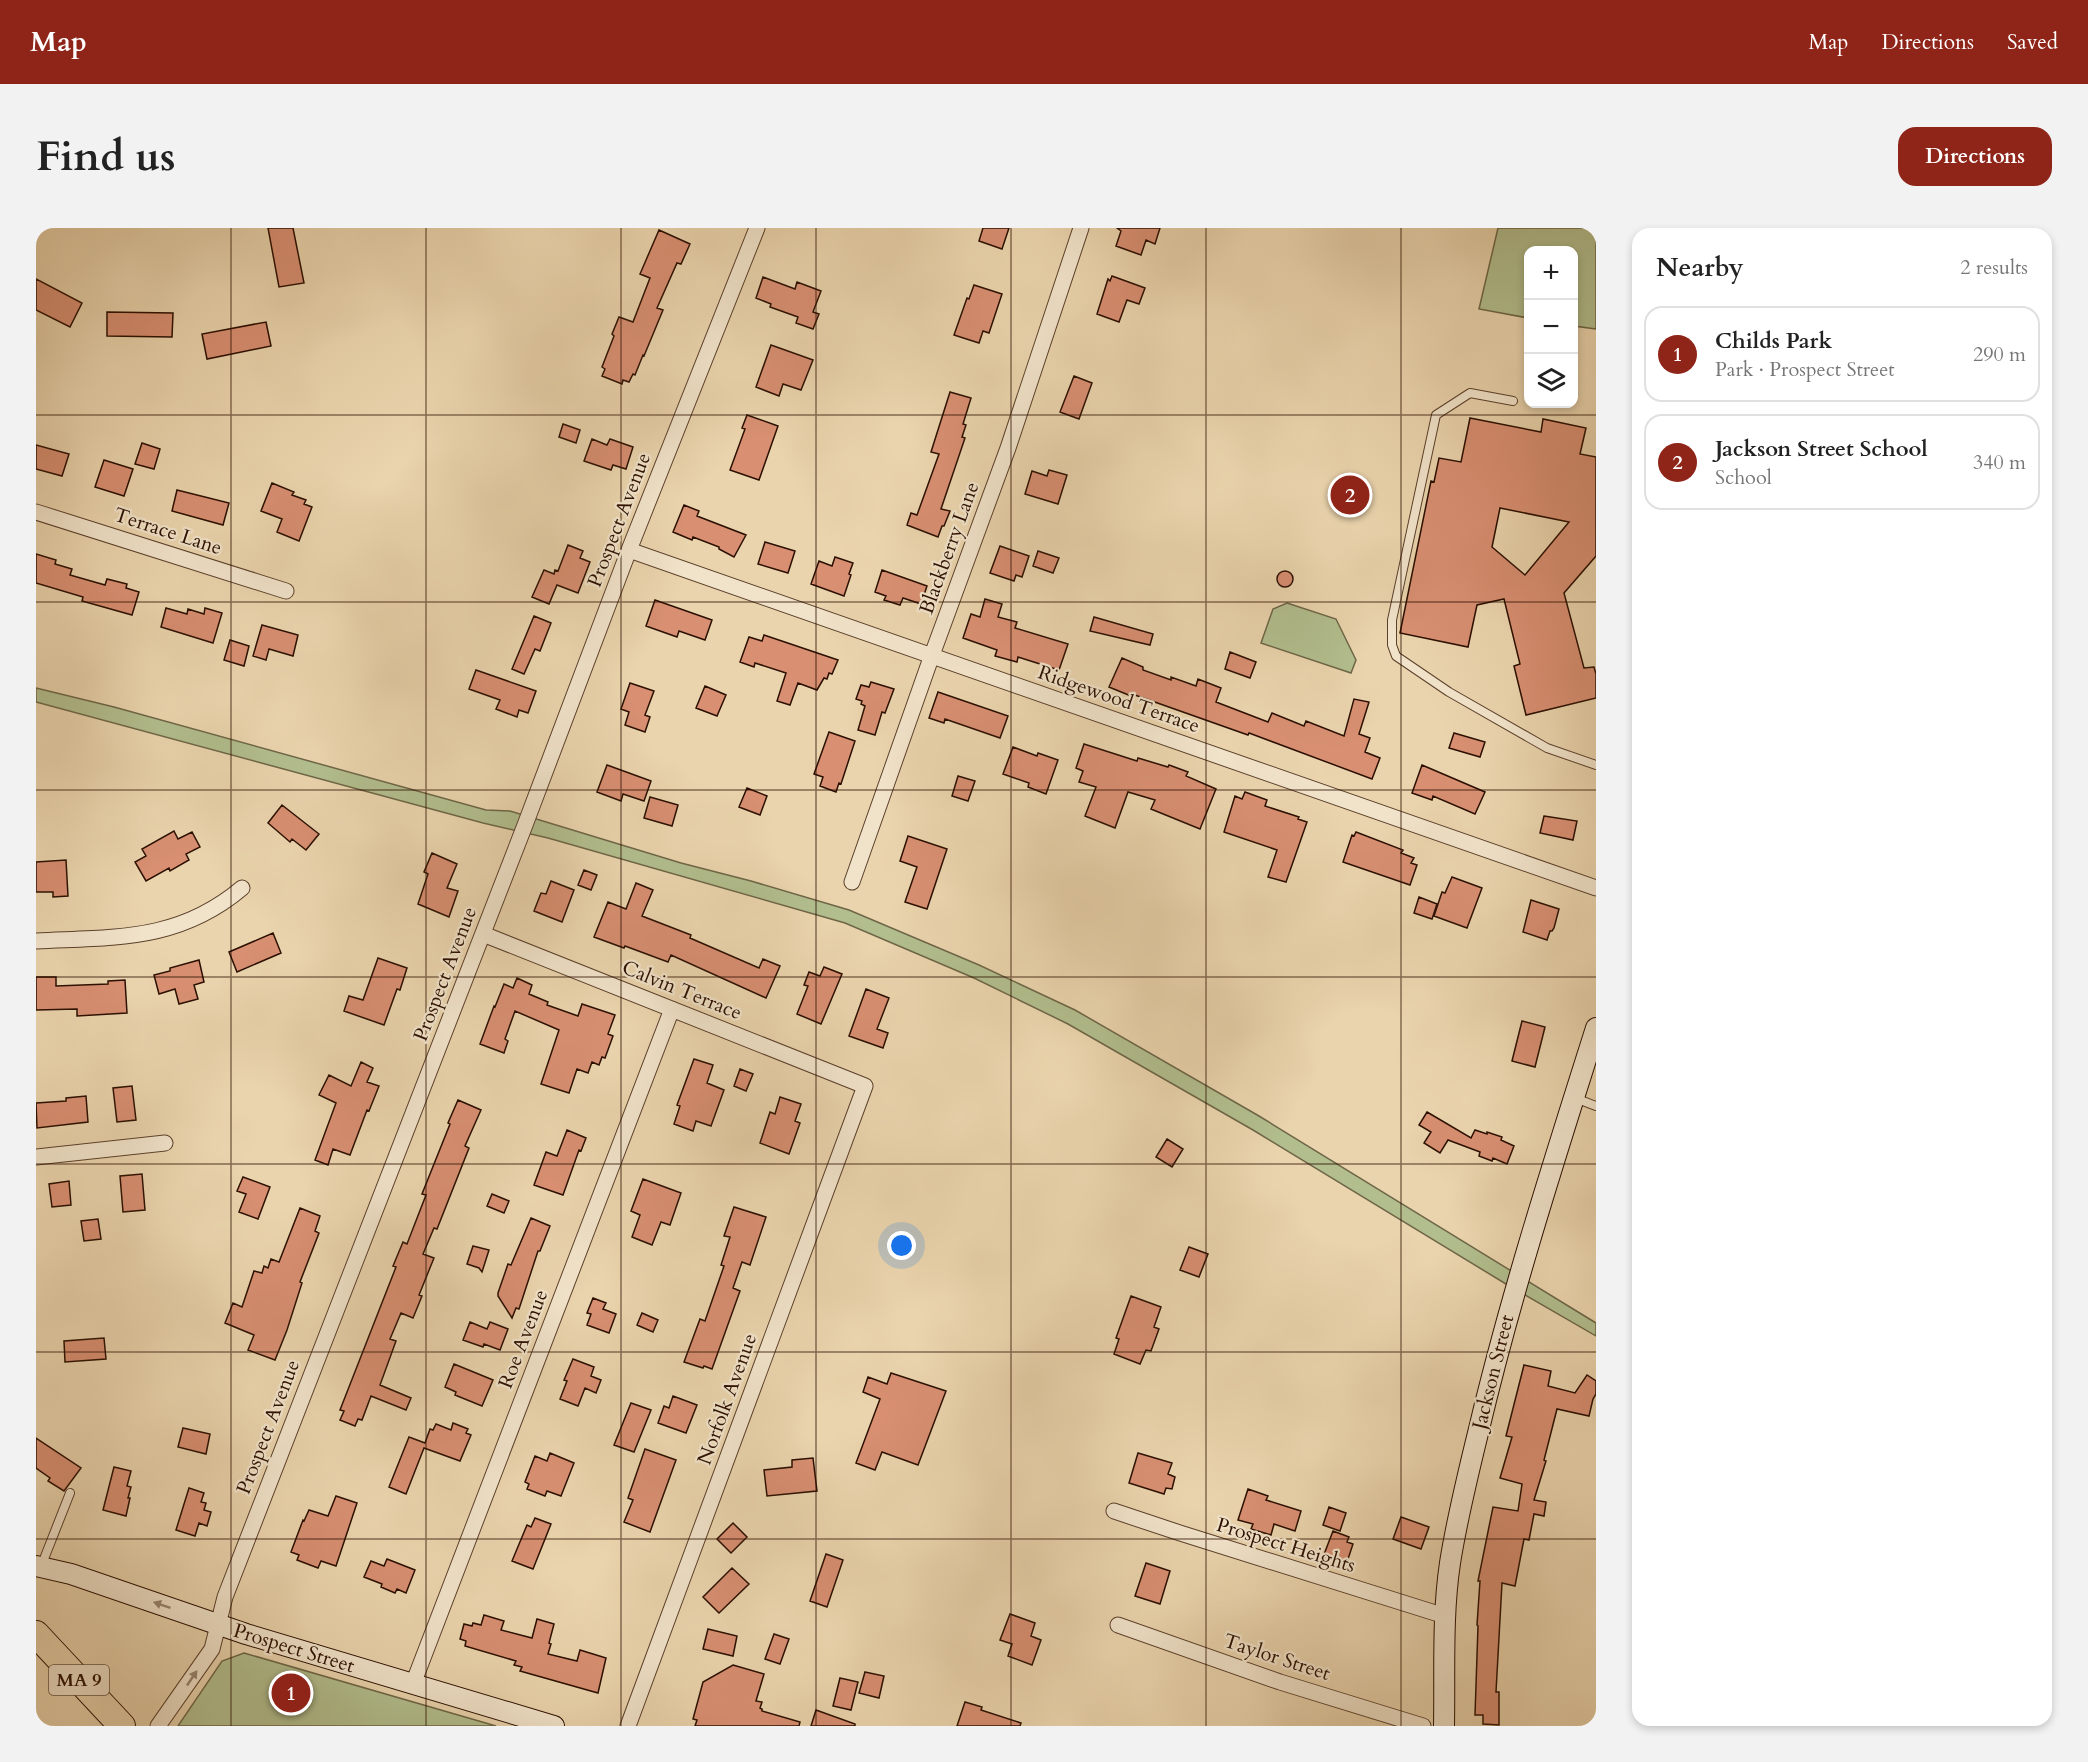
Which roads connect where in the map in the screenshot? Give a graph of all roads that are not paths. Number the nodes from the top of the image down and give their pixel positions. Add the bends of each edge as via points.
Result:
1 (757, 228) edge
2 (1081, 228) edge
3 (1513, 401) dead end
4 (36, 512) edge
5 (629, 550) junction
6 (286, 591) dead end
7 (932, 655) junction
8 (1596, 765) edge
9 (852, 882) dead end
10 (242, 888) dead end
11 (1596, 888) edge
12 (483, 934) junction
13 (36, 941) edge
14 (672, 1009) junction
15 (1596, 1028) edge
16 (866, 1086) joint
17 (1574, 1098) junction
18 (1596, 1106) edge
19 (165, 1143) dead end
20 (36, 1157) edge
21 (70, 1493) dead end
22 (1114, 1511) dead end
23 (39, 1560) edge
24 (1445, 1617) junction
25 (218, 1625) junction
26 (1118, 1625) dead end
27 (36, 1634) edge
28 (413, 1684) junction
29 (122, 1726) edge
30 (158, 1726) edge
31 (554, 1726) edge
32 (628, 1726) edge
33 (1423, 1726) edge
34 (1444, 1726) edge

1 - 5 street, Prospect Avenue
2 - 7 street, Blackberry Lane via 1008,448
3 - 8 lane via 1470,393 1436,414 1392,620 1392,645 1396,656 1449,692 1547,748
4 - 6 street, Terrace Lane
5 - 7 street, Ridgewood Terrace
5 - 12 street, Prospect Avenue
7 - 9 street, Blackberry Lane
7 - 11 street, Ridgewood Terrace
10 - 13 street via 212,910 164,930 133,936
12 - 14 street, Calvin Terrace
12 - 25 street, Prospect Avenue via 225,1597
14 - 16 street, Calvin Terrace
14 - 28 street, Roe Avenue
15 - 17 street, Jackson Street
16 - 32 street, Norfolk Avenue
17 - 18 lane
17 - 24 street, Jackson Street via 1492,1371 1462,1501
19 - 20 street
21 - 23 lane
22 - 24 street, Prospect Heights
25 -> 23 street, Prospect Street
24 - 34 street, Jackson Street
25 - 28 street, Prospect Street
30 -> 25 street, Prospect Avenue via 212,1649
26 - 33 street, Taylor Street via 1280,1682
27 - 29 highway, MA 9
28 - 31 street, Prospect Street

